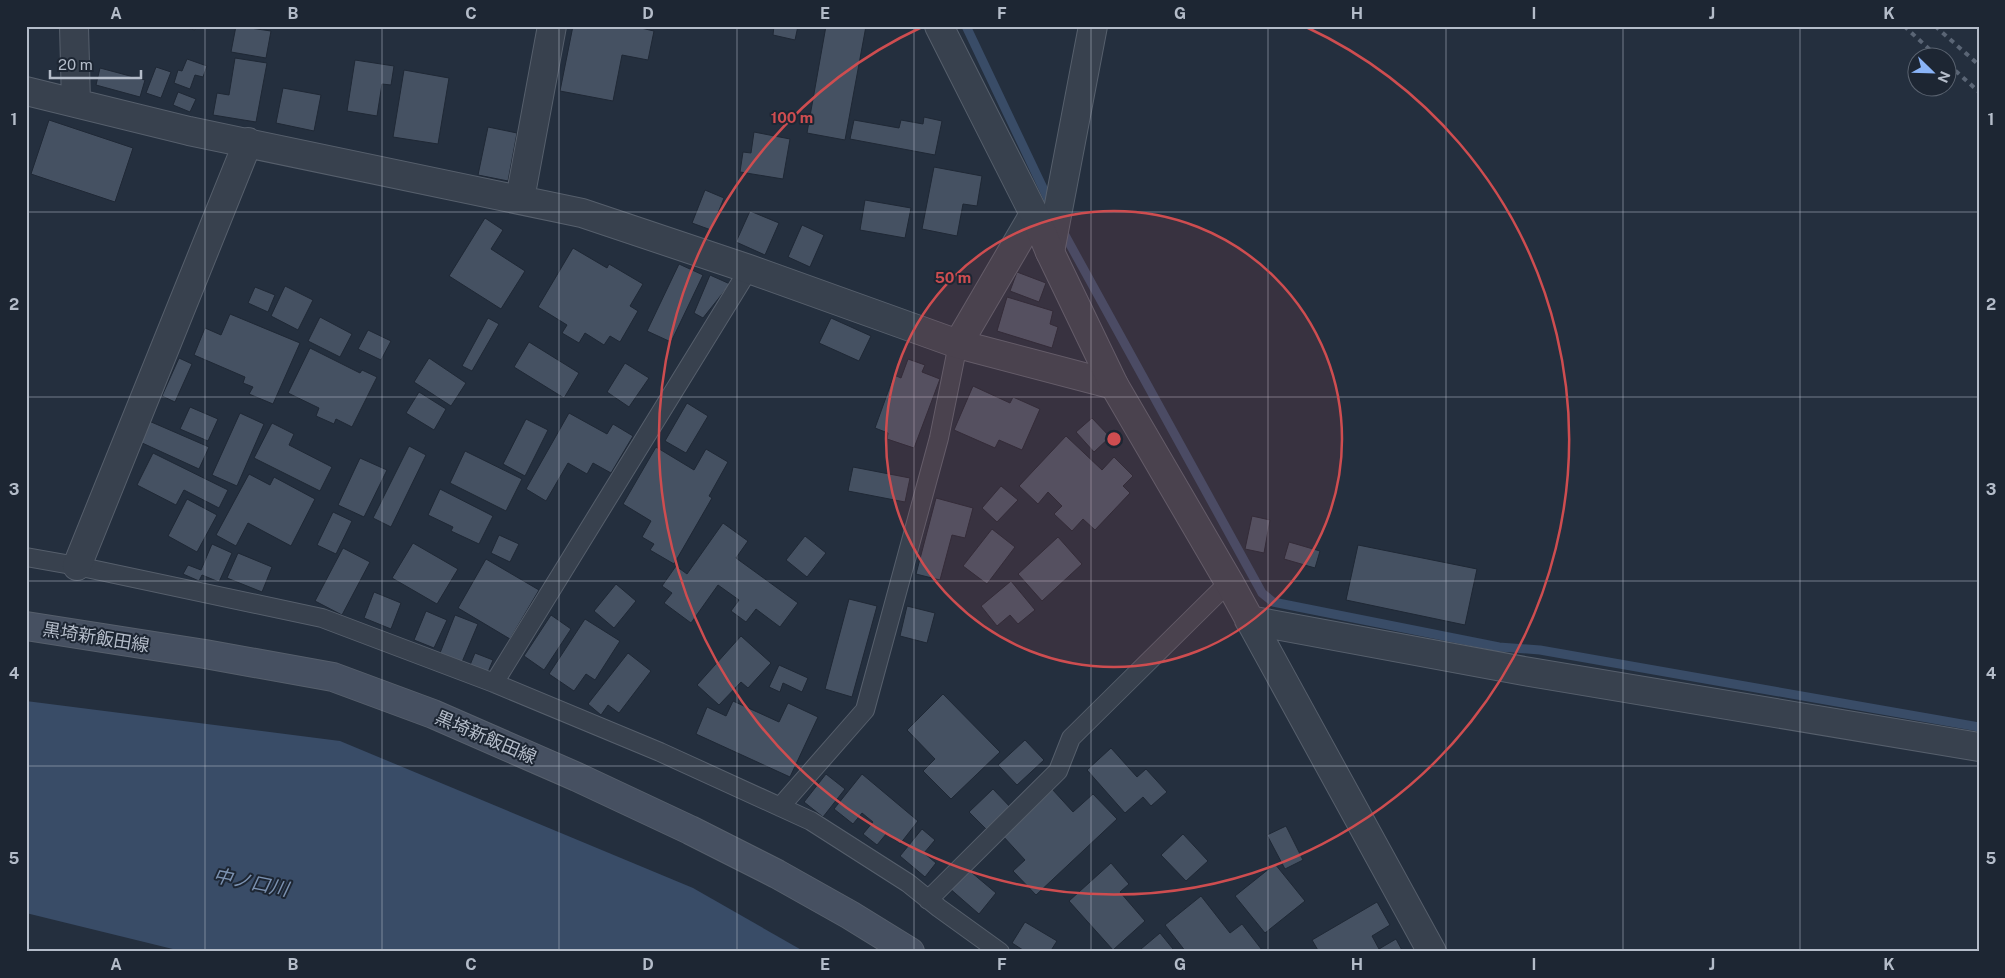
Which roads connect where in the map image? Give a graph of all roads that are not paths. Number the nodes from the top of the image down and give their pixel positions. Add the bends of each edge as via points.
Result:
1 (74, 26) edge
2 (552, 26) edge
3 (939, 26) edge
4 (1093, 26) edge
5 (26, 91) edge
6 (76, 103) junction
7 (248, 142) junction
8 (520, 199) junction
9 (1034, 214) junction
10 (1050, 252) junction
11 (748, 269) junction
12 (958, 344) junction
13 (1114, 385) junction
14 (26, 557) edge
15 (77, 566) junction
16 (1229, 582) junction
17 (1250, 620) junction
18 (26, 626) edge
19 (494, 684) junction
20 (1979, 747) edge
21 (780, 807) junction
22 (928, 900) junction
23 (910, 952) edge
24 (1000, 952) edge
25 (1432, 952) edge

1 - 6 street
2 - 8 street
3 - 9 street
4 - 10 street
5 - 6 street
6 - 7 street
7 - 8 street
7 - 15 street
8 - 11 street via 582,213
9 - 10 street
9 - 12 street
10 - 13 street
11 - 12 street
11 - 19 lane
12 - 13 street
12 - 21 lane via 939,438 865,710
13 - 16 street
14 - 15 lane
15 - 19 lane via 322,618
16 - 17 street
16 - 22 lane via 1071,738 1058,772
17 - 20 street via 1524,671
17 - 25 street
18 - 23 main road, 黒埼新飯田線 via 333,677 415,707 690,830 777,874
19 - 21 lane via 660,752
21 - 22 lane via 811,821 908,883
22 - 24 lane

